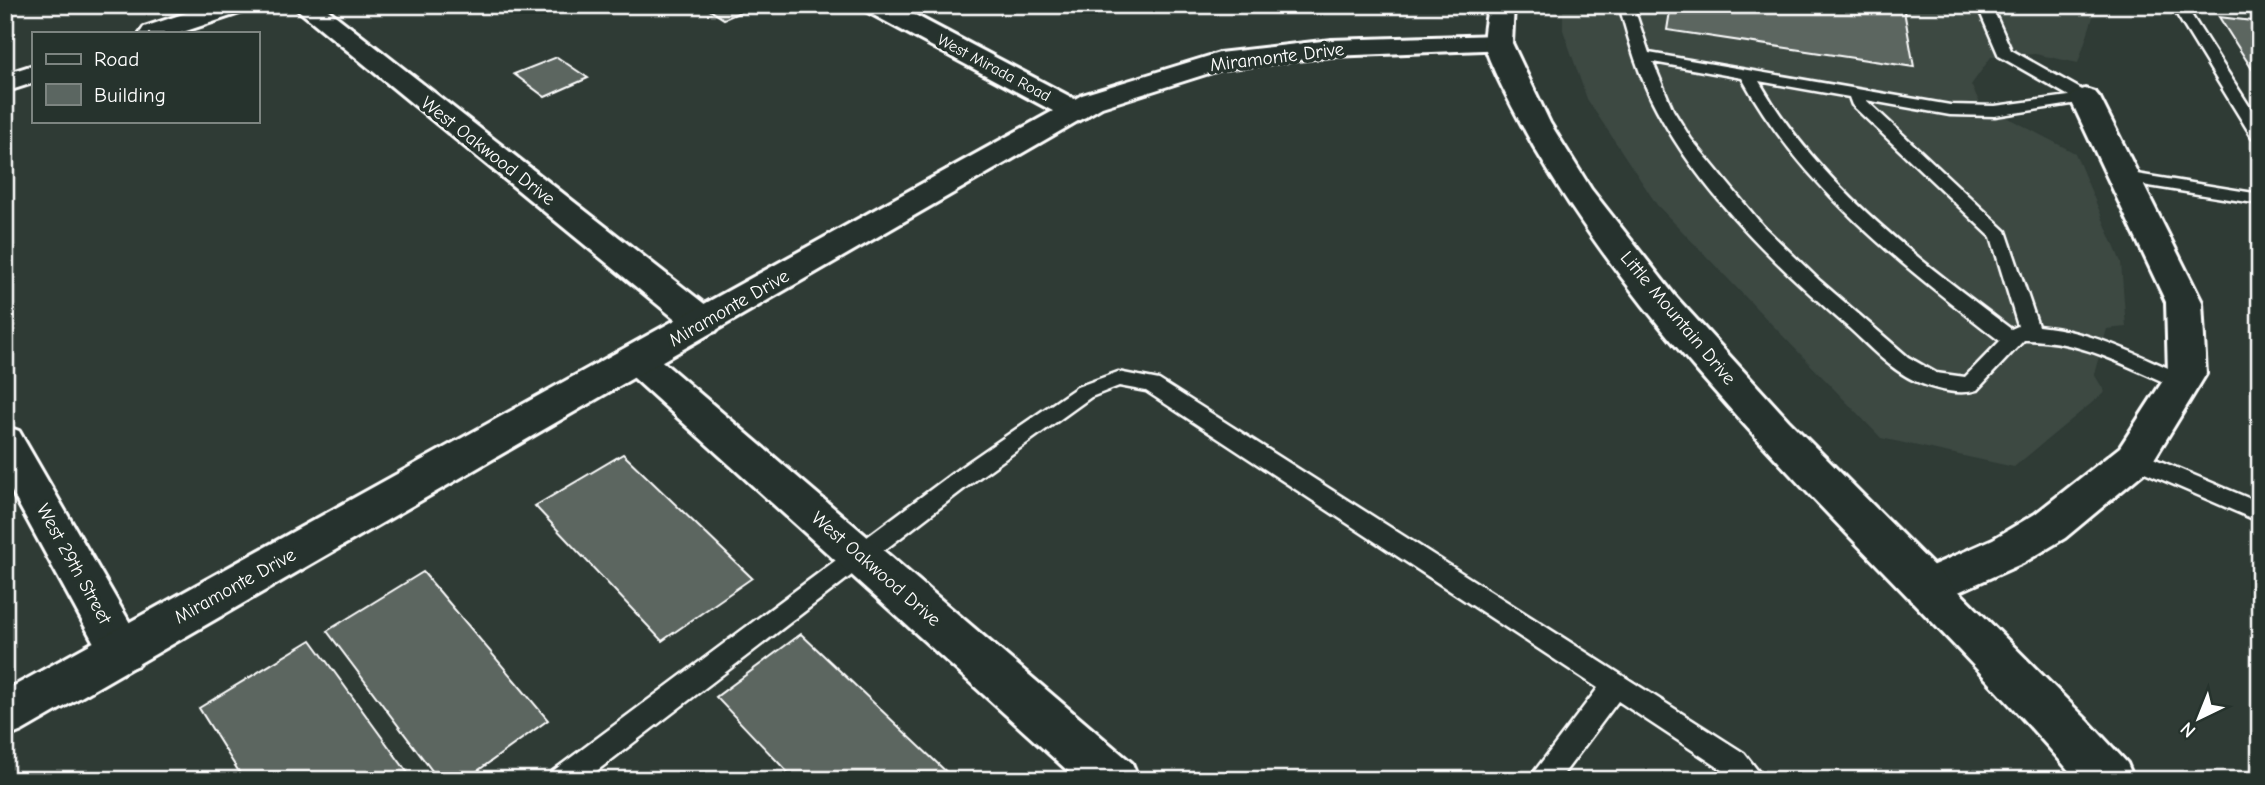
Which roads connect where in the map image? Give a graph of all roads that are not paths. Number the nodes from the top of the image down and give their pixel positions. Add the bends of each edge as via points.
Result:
1 (305, 5) edge
2 (875, 5) edge
3 (1626, 5) edge
4 (1984, 5) edge
5 (2178, 5) edge
6 (221, 8) edge
7 (1499, 24) edge
8 (157, 32) edge
9 (1642, 57) junction
10 (32, 74) edge
11 (1748, 75) junction
12 (5, 83) edge
13 (1856, 94) junction
14 (2085, 98) junction
15 (1075, 111) junction
16 (2260, 137) edge
17 (2124, 177) junction
18 (2260, 199) edge
19 (704, 322) junction
20 (2030, 332) junction
21 (2013, 341) junction
22 (637, 360) junction
23 (2182, 382) junction
24 (5, 441) edge
25 (2134, 458) junction
26 (2260, 513) edge
27 (860, 555) junction
28 (1927, 589) junction
29 (122, 651) junction
30 (1615, 685) junction
31 (5, 716) edge
32 (563, 780) edge
33 (1114, 780) edge
34 (1542, 780) edge
35 (1751, 780) edge
36 (2109, 780) edge

1 - 19 street, West Oakwood Drive
2 - 15 street, West Mirada Road
3 - 9 lane
4 - 14 lane via 2004,53
5 - 16 lane
6 - 8 street
7 - 15 street, Miramonte Drive via 1219,61 1092,101
7 - 28 street, Little Mountain Drive via 1535,123 1577,193 1662,304 1774,430
9 - 11 lane
9 - 21 lane via 1667,112 1703,166 1769,242 1909,369 1926,378 1970,386
10 - 12 street
11 - 13 lane
11 - 21 lane via 1763,107 1855,212
13 - 14 lane via 1974,112
13 - 20 lane via 1858,102 2000,235
14 - 17 street
15 - 19 street, Miramonte Drive
17 - 18 lane
17 - 23 street via 2184,302 2187,374
19 - 22 street, Miramonte Drive
20 - 21 lane via 2019,333
20 - 23 lane via 2063,335
22 - 27 street, West Oakwood Drive
22 - 29 street, Miramonte Drive
23 - 25 street
24 - 29 street, West 29th Street
25 - 26 lane
25 - 28 street via 2050,526
27 - 30 lane via 1084,392 1118,379 1135,380 1152,385
27 - 32 lane
27 - 33 street, West Oakwood Drive
28 - 36 street, Little Mountain Drive
29 - 31 street, Miramonte Drive
30 - 34 lane
30 - 35 lane via 1734,762

